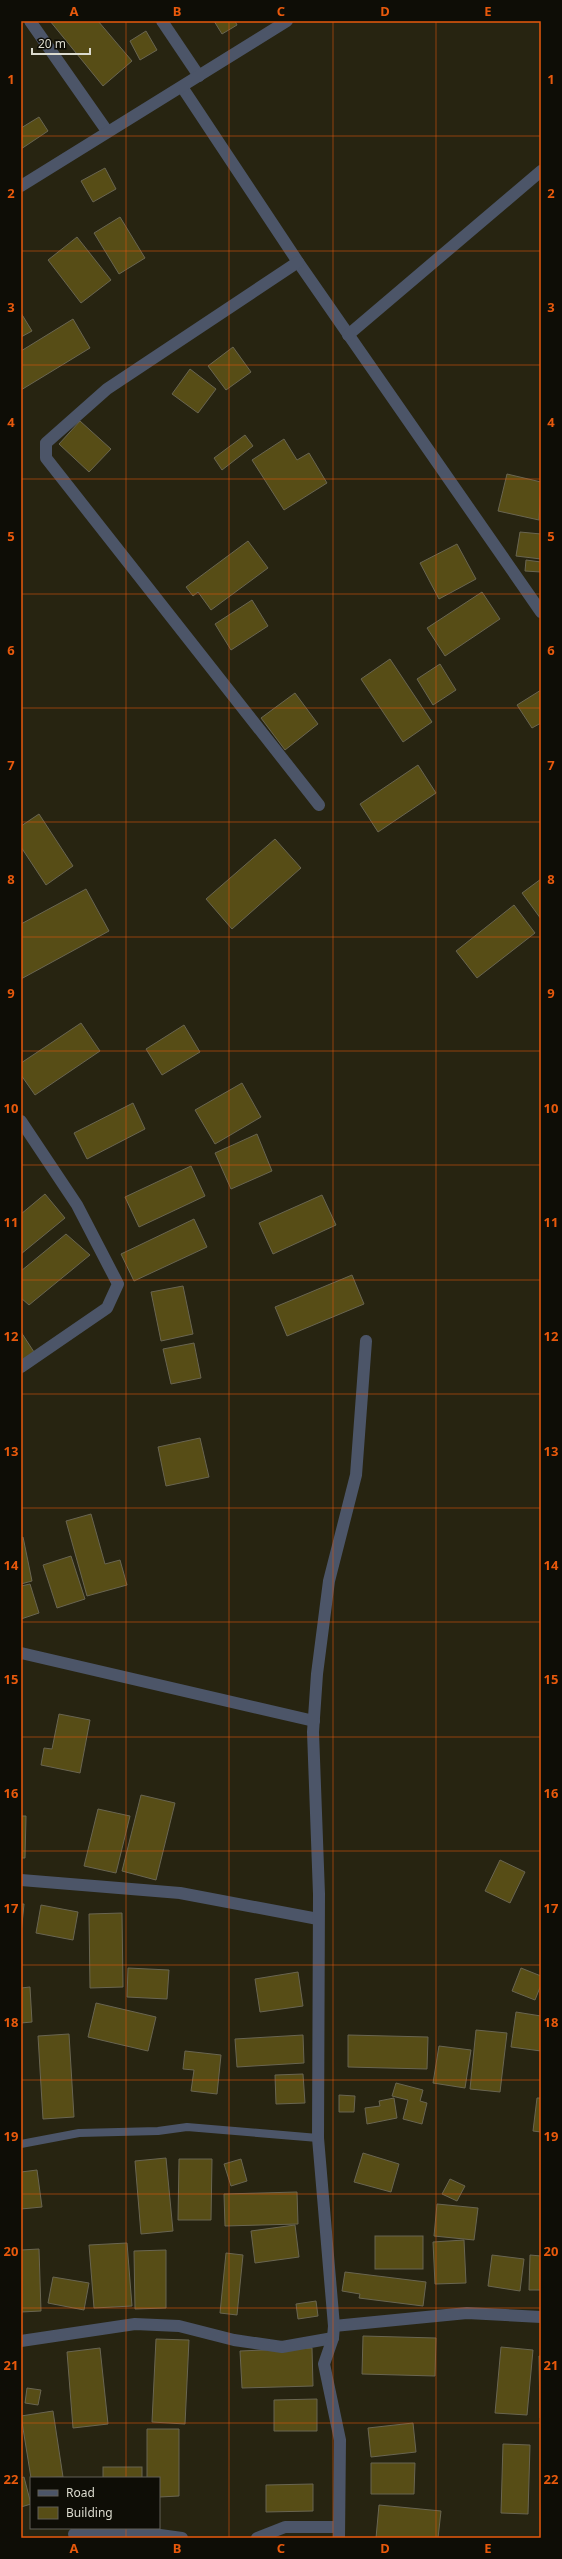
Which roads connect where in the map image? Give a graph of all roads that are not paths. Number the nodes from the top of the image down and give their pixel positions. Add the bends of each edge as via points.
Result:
1 (30, 21) edge
2 (162, 21) edge
3 (286, 21) edge
4 (199, 76) junction
5 (182, 87) junction
6 (107, 131) junction
7 (541, 172) edge
8 (21, 186) edge
9 (298, 262) junction
10 (348, 335) junction
11 (541, 612) edge
12 (319, 805) dead end
13 (21, 1121) edge
14 (366, 1342) dead end
15 (21, 1367) edge
16 (21, 1653) edge
17 (314, 1721) junction
18 (21, 1880) edge
19 (318, 1919) junction
20 (318, 2138) junction
21 (21, 2144) edge
22 (541, 2317) edge
23 (333, 2332) junction
24 (21, 2341) edge
25 (339, 2532) edge
26 (74, 2534) dead end
27 (182, 2538) edge
28 (256, 2538) edge

1 - 6 street
2 - 4 street
3 - 4 street
4 - 5 street
5 - 6 street
5 - 9 street
6 - 8 street
7 - 10 street
9 - 10 street
9 - 12 street via 107,389 46,443 45,449 46,458
10 - 11 street
13 - 15 street via 77,1205 118,1284 107,1308
14 - 17 street via 356,1475 329,1581
16 - 17 street
17 - 19 street
18 - 19 street via 180,1893
19 - 20 street
20 - 21 lane via 187,2127 158,2131 79,2133
20 - 23 street
22 - 23 street via 467,2313
23 - 24 street via 282,2347 234,2340 179,2326 135,2324
23 - 25 street via 324,2364 340,2440
25 - 28 street via 285,2527
26 - 27 street via 160,2535

